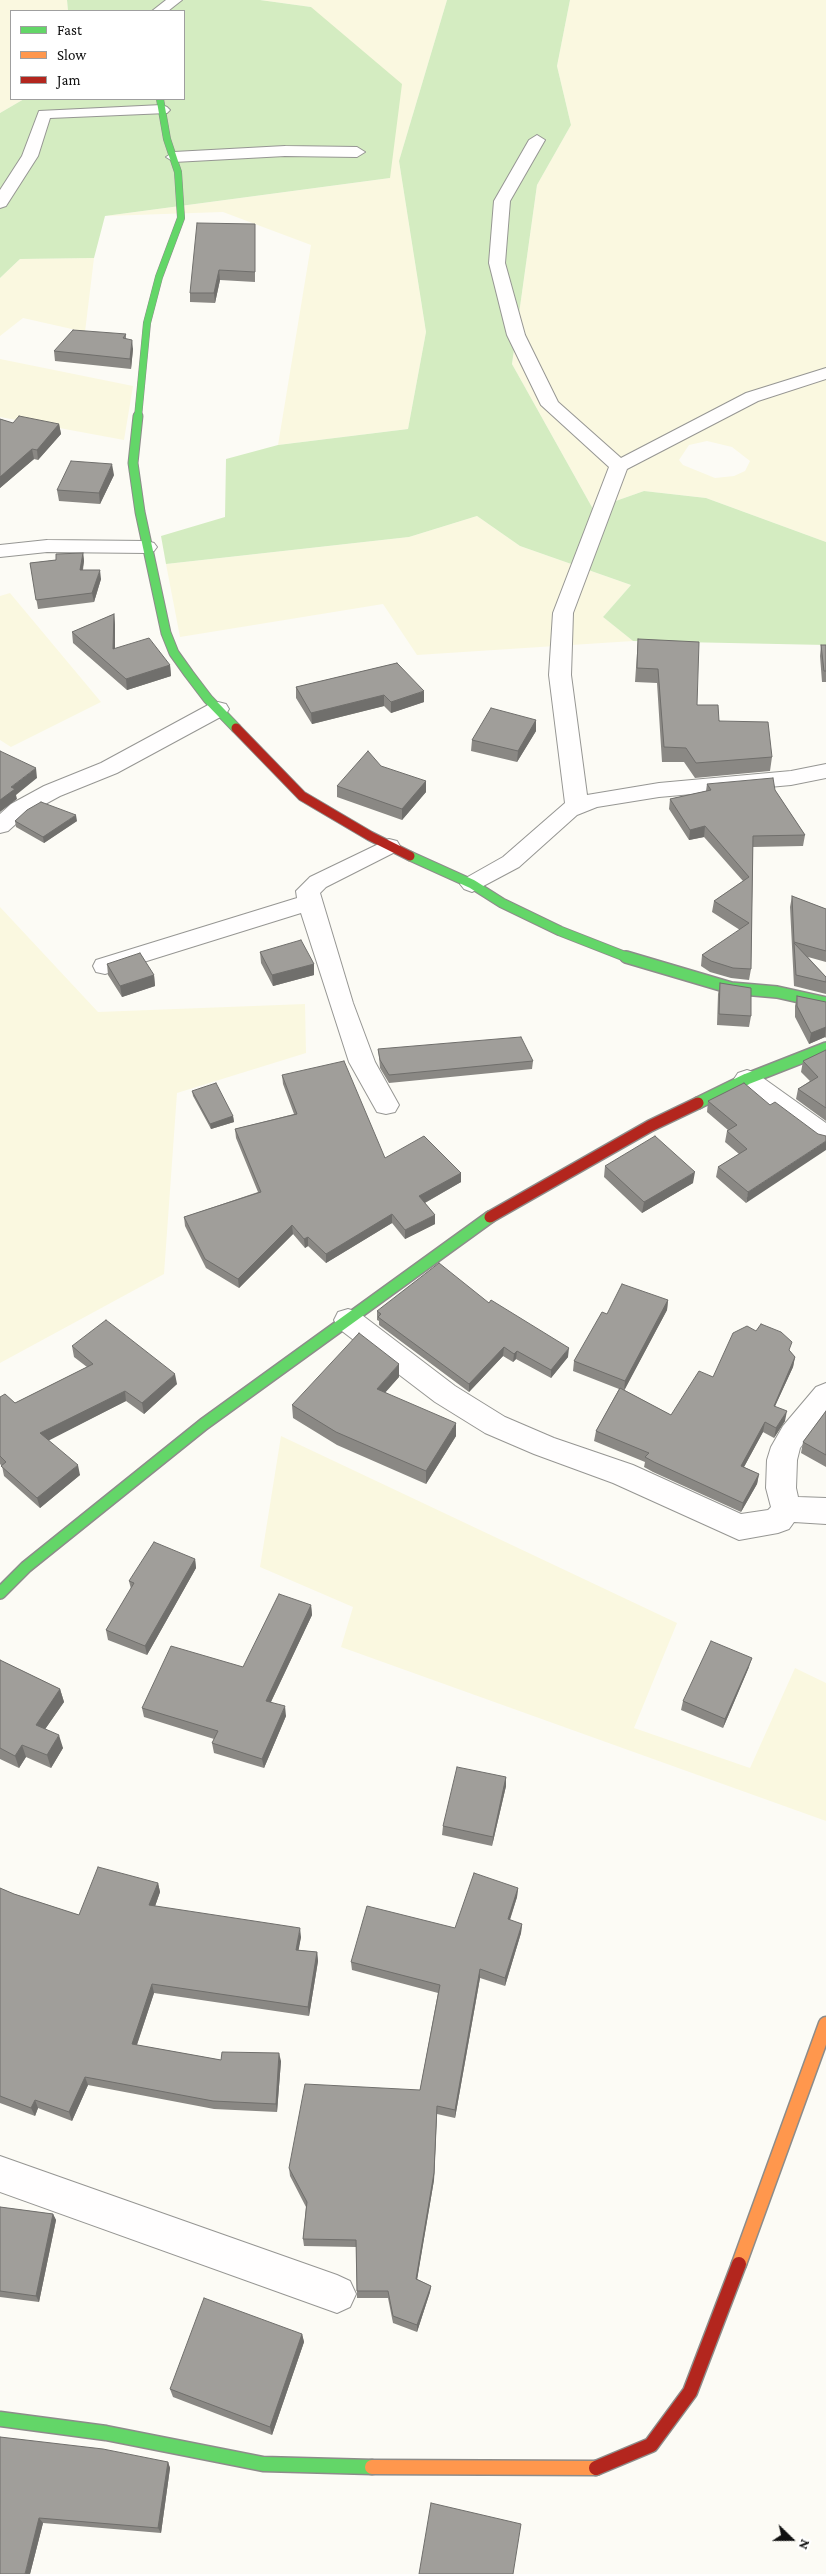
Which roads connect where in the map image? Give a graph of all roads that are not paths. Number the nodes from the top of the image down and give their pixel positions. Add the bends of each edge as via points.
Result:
1 (176, 0) edge
2 (161, 10) edge
3 (161, 104) edge
4 (537, 140) dead end
5 (357, 152) dead end
6 (174, 157) junction
7 (0, 203) edge
8 (826, 374) edge
9 (619, 466) junction
10 (147, 547) junction
11 (0, 551) edge
12 (218, 709) junction
13 (826, 771) edge
14 (577, 806) junction
15 (0, 826) edge
16 (389, 846) junction
17 (472, 884) junction
18 (309, 902) junction
19 (105, 966) dead end
20 (826, 1003) edge
21 (826, 1048) edge
22 (747, 1079) junction
23 (386, 1104) dead end
24 (826, 1136) edge
25 (348, 1320) junction
26 (826, 1395) edge
27 (786, 1510) junction
28 (826, 1511) edge
29 (0, 1593) edge
30 (826, 2024) edge
31 (0, 2174) edge
32 (337, 2294) dead end
33 (0, 2419) edge

1 - 2 street
3 - 6 street via 167,139
3 - 7 street via 44,114 30,156
4 - 9 street via 502,201 497,263 516,335 550,405
5 - 6 street via 285,151
6 - 10 street via 181,218 159,277 147,323 133,463
8 - 9 street via 752,397
9 - 14 street via 563,613 560,675
10 - 11 street via 47,546
10 - 12 street via 166,633 174,653
12 - 15 street via 109,768 52,790 19,809
12 - 16 street via 302,796
13 - 14 street via 791,778 659,790
14 - 17 street via 568,810 511,862
16 - 17 street
16 - 18 street via 318,882 308,891
17 - 20 street via 502,903 560,931 633,960 731,988 777,992
18 - 19 street
18 - 23 street via 359,1054
21 - 22 street
22 - 24 street
22 - 25 street via 650,1126 496,1213
25 - 27 street via 445,1394 504,1429 622,1474 739,1527 768,1524 778,1520
25 - 29 street via 204,1424 26,1568
26 - 27 street via 786,1448 781,1488
27 - 28 street
30 - 33 street via 690,2392 651,2446 597,2468 439,2469 263,2464 106,2433
31 - 32 street

